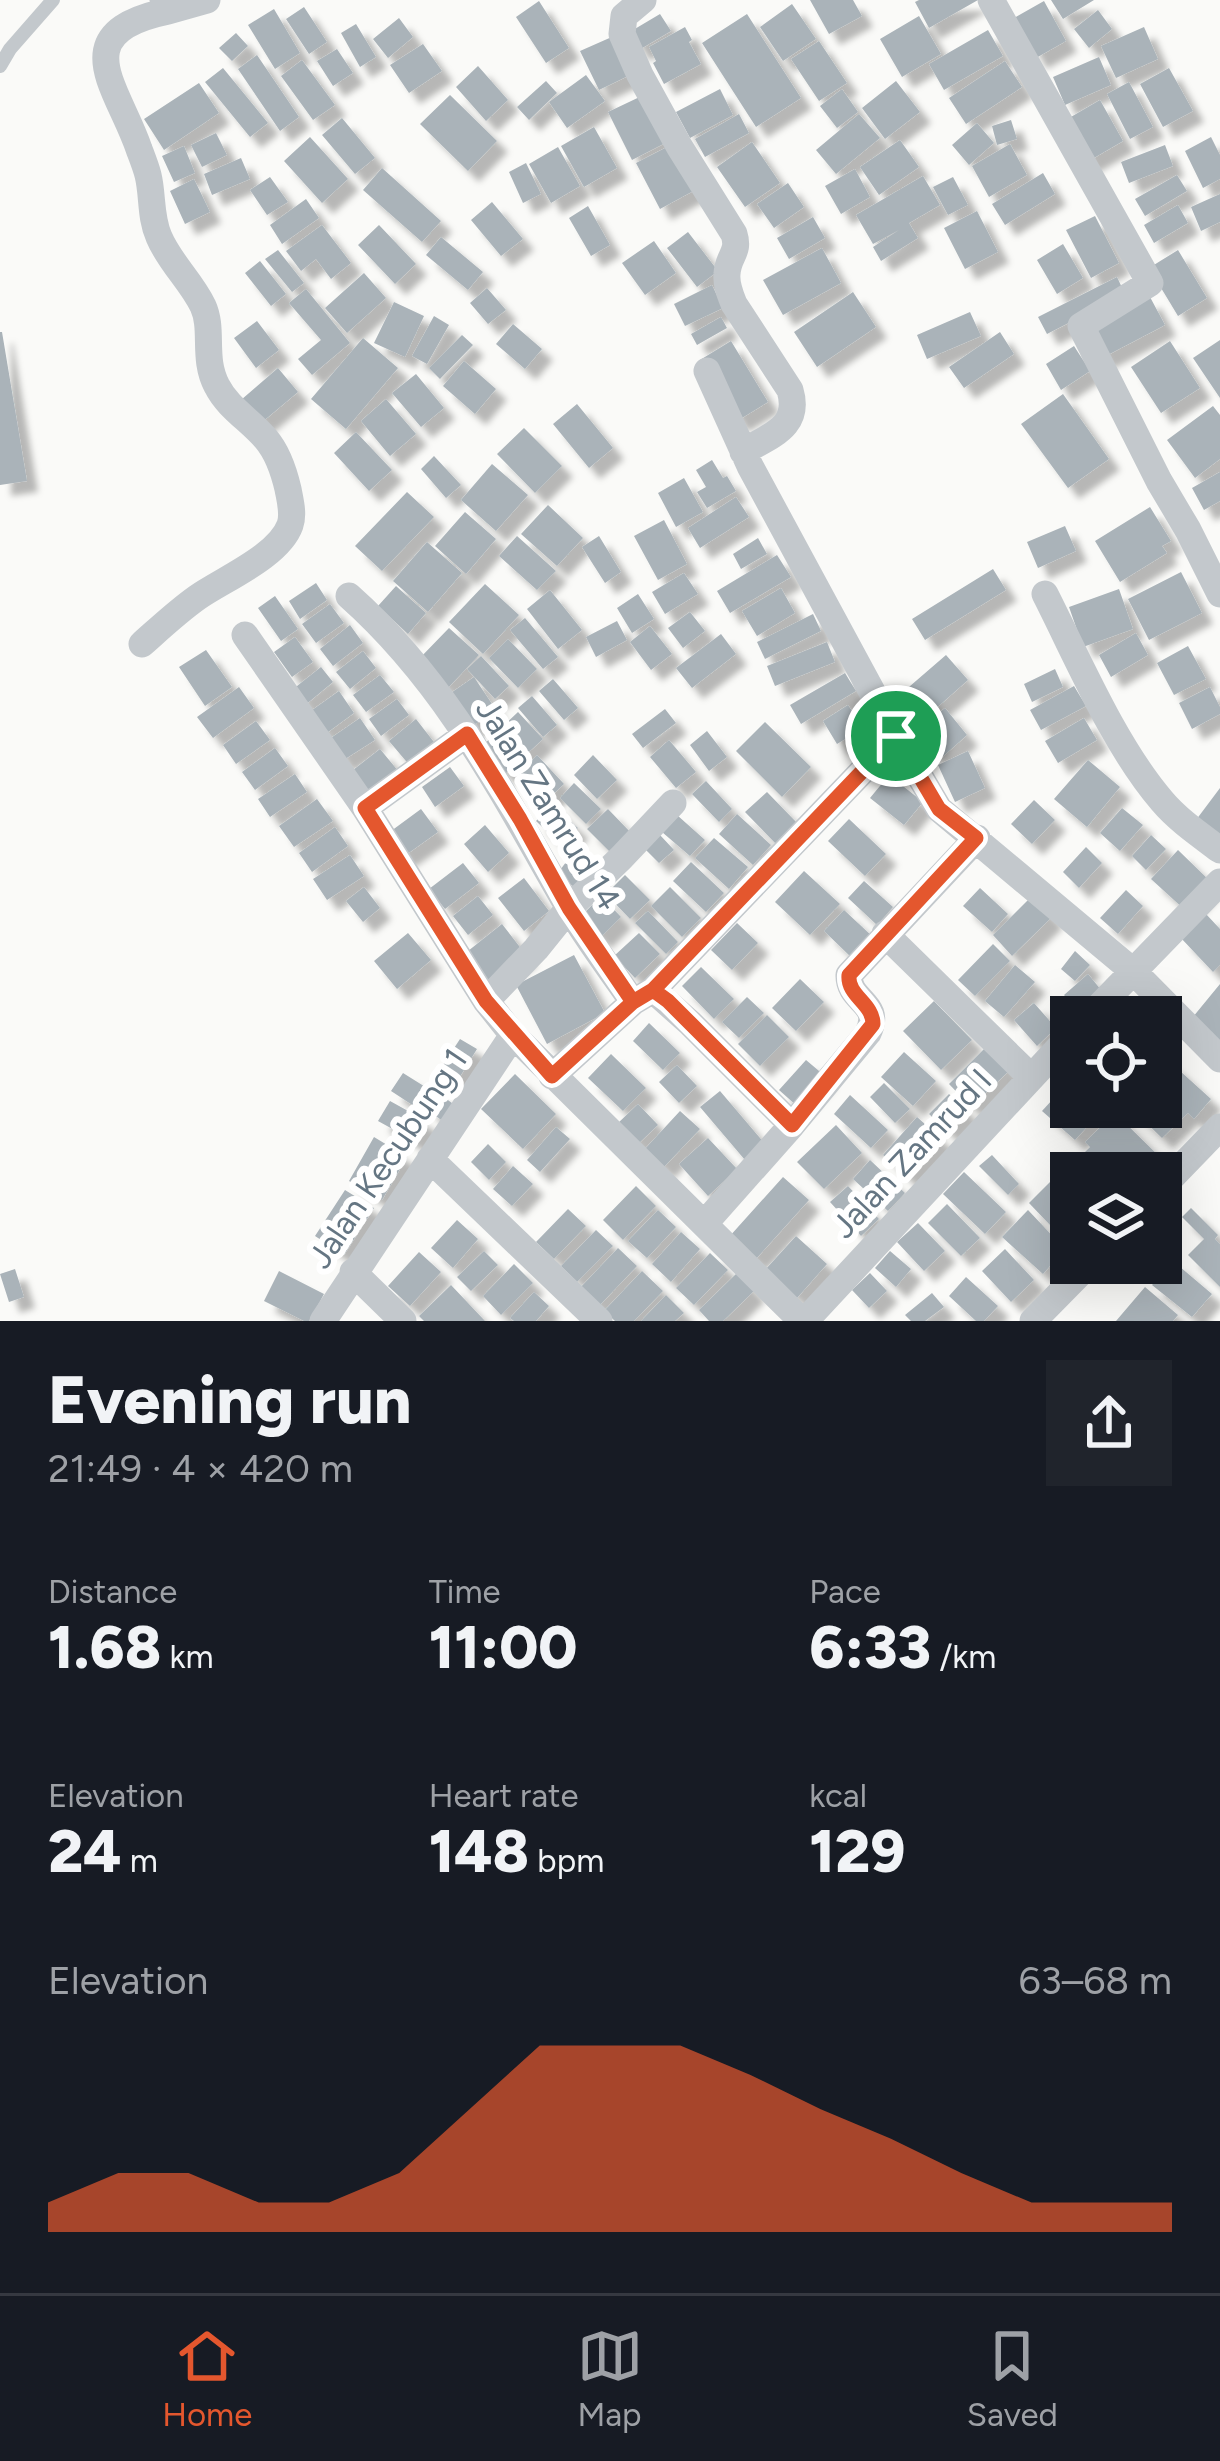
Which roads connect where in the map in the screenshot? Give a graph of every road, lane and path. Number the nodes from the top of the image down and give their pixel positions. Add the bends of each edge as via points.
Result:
1 (53, 0) edge
2 (207, 0) edge
3 (643, 0) edge
4 (991, 0) edge
5 (166, 5) edge
6 (0, 66) edge
7 (707, 371) dead end
8 (743, 452) junction
9 (1045, 594) dead end
10 (1220, 594) edge
11 (349, 596) dead end
12 (245, 635) dead end
13 (142, 644) dead end
14 (467, 734) junction
15 (896, 736) junction
16 (673, 803) dead end
17 (365, 808) junction
18 (976, 838) junction
19 (1220, 850) edge
20 (1220, 882) edge
21 (569, 908) junction
22 (886, 934) junction
23 (1134, 971) junction
24 (643, 996) junction
25 (1110, 996) edge
26 (486, 1001) junction
27 (513, 1035) junction
28 (1050, 1056) edge
29 (1220, 1059) edge
30 (552, 1076) junction
31 (1030, 1076) junction
32 (792, 1125) junction
33 (1220, 1126) edge
34 (430, 1159) junction
35 (1182, 1167) edge
36 (705, 1223) junction
37 (353, 1272) junction
38 (1069, 1284) edge
39 (322, 1321) edge
40 (403, 1321) edge
41 (599, 1321) edge
42 (803, 1321) edge
43 (1033, 1321) edge

1 - 6 lane
2 - 5 street
3 - 8 street via 625,16 622,34 734,234 728,289 795,405 782,428
4 - 10 street via 1150,283 1081,326
5 - 13 street via 118,32 107,75 148,176 157,233 202,305 211,375 274,450 292,514 265,554
7 - 8 street
8 - 15 street
9 - 19 street via 1143,776
11 - 14 street, Jalan Zamrud 14 via 410,656
12 - 17 street
14 - 17 street
14 - 21 street, Jalan Zamrud 14
15 - 18 street via 939,809
15 - 24 street
16 - 21 street
17 - 26 street
18 - 22 street
18 - 23 street
20 - 23 street
21 - 24 street, Jalan Zamrud 14
21 - 26 street
22 - 31 street
22 - 32 street via 848,979 873,1024
23 - 25 street
23 - 29 street
24 - 30 street
24 - 32 street, Jalan Zamrud 14 via 679,1012
26 - 27 street
27 - 30 street
27 - 34 street, Jalan Kecubung 1
28 - 31 street, Jalan Zamrud I
30 - 36 street
31 - 42 street, Jalan Zamrud I
32 - 36 street
33 - 35 street
34 - 37 street, Jalan Kecubung 1
34 - 41 street
36 - 42 street
37 - 39 street, Jalan Kecubung 1
37 - 40 street
38 - 43 street

